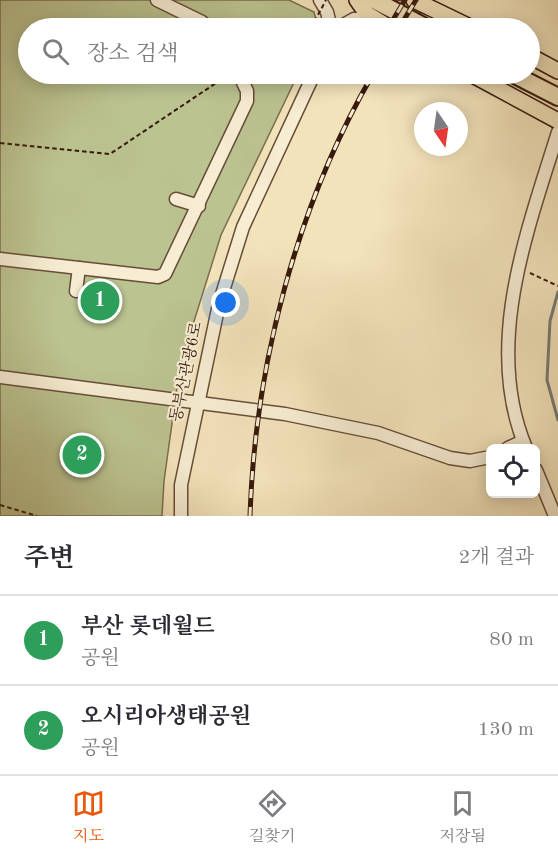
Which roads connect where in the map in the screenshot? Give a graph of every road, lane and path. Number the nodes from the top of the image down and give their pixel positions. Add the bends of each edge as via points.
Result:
1 (157, 0) edge
2 (320, 0) edge
3 (326, 0) edge
4 (357, 0) edge
5 (374, 0) edge
6 (414, 0) edge
7 (194, 18) edge
8 (316, 18) edge
9 (328, 18) edge
10 (372, 18) edge
11 (409, 18) edge
12 (451, 18) edge
13 (540, 61) edge
14 (558, 71) edge
15 (215, 84) edge
16 (244, 84) edge
17 (309, 84) edge
18 (489, 84) edge
19 (533, 84) edge
20 (558, 97) edge
21 (558, 121) edge
22 (558, 132) edge
23 (0, 143) edge
24 (176, 199) dead end
25 (198, 206) junction
26 (0, 258) edge
27 (79, 268) junction
28 (519, 269) junction
29 (558, 286) edge
30 (76, 291) dead end
31 (0, 377) edge
32 (196, 404) junction
33 (525, 444) edge
34 (486, 458) edge
35 (540, 480) edge
36 (0, 505) edge
37 (37, 516) edge
38 (181, 516) edge
39 (555, 516) edge

1 - 7 street
2 - 9 street
3 - 8 path, bridge
4 - 10 main road
5 - 11 highway
6 - 12 main road
13 - 14 main road
15 - 23 path via 110,154
16 - 25 street via 247,101
17 - 32 street, 동부산관광6로 via 243,227 219,304
18 - 21 main road
19 - 20 highway
22 - 28 street
24 - 25 street
25 - 27 street via 165,274 158,277
26 - 27 street
27 - 30 street
28 - 29 path
28 - 33 street via 508,321 507,357 511,399
31 - 32 street
32 - 34 street via 329,422 378,433 450,458
32 - 38 street, 동부산관광6로 via 182,485
35 - 39 street
36 - 37 path

